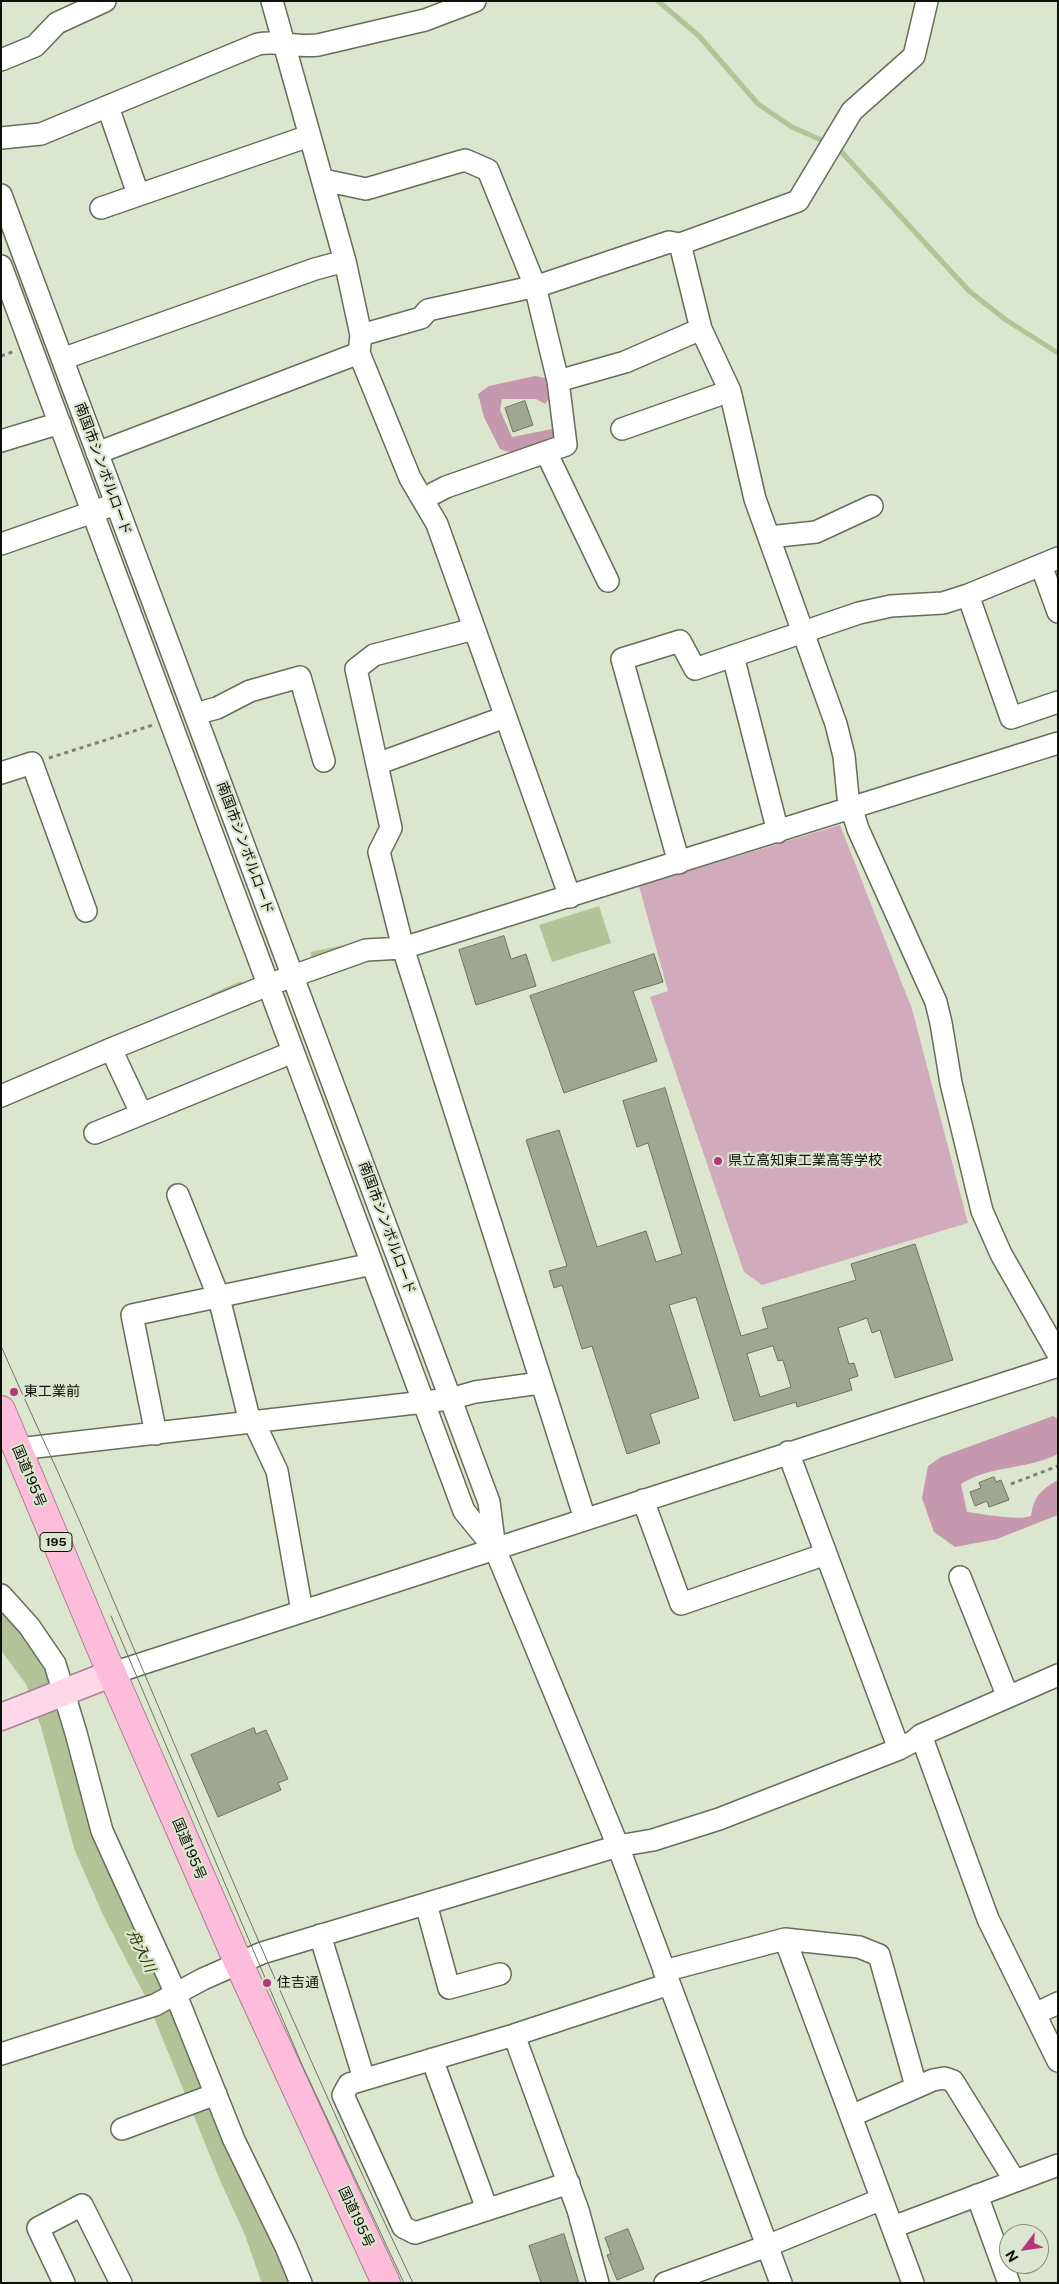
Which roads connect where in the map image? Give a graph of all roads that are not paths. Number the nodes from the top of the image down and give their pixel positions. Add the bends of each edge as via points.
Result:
1 (105, 1) edge
2 (272, 1) edge
3 (475, 1) edge
4 (927, 1) edge
5 (434, 9) edge
6 (286, 46) junction
7 (1, 60) edge
8 (108, 108) junction
9 (309, 136) junction
10 (1, 138) edge
11 (323, 180) junction
12 (138, 194) junction
13 (1, 195) edge
14 (100, 208) dead end
15 (680, 244) junction
16 (345, 261) junction
17 (1, 266) edge
18 (534, 286) junction
19 (702, 329) junction
20 (360, 344) junction
21 (62, 359) junction
22 (558, 381) junction
23 (730, 391) junction
24 (60, 423) junction
25 (622, 429) dead end
26 (1, 441) edge
27 (98, 452) junction
28 (546, 452) junction
29 (423, 499) junction
30 (116, 503) junction
31 (872, 506) dead end
32 (93, 512) junction
33 (769, 537) junction
34 (1, 544) edge
35 (1049, 562) edge
36 (608, 581) dead end
37 (968, 596) junction
38 (1058, 612) edge
39 (474, 629) junction
40 (804, 631) junction
41 (733, 656) junction
42 (1058, 702) edge
43 (195, 714) junction
44 (505, 717) junction
45 (1058, 743) edge
46 (324, 761) dead end
47 (377, 764) junction
48 (1, 773) edge
49 (851, 810) junction
50 (778, 832) junction
51 (679, 863) junction
52 (570, 897) junction
53 (86, 911) dead end
54 (402, 948) junction
55 (293, 976) junction
56 (268, 985) junction
57 (111, 1048) junction
58 (293, 1052) junction
59 (1, 1096) edge
60 (141, 1113) junction
61 (95, 1133) dead end
62 (178, 1195) dead end
63 (372, 1264) junction
64 (219, 1298) junction
65 (1058, 1354) edge
66 (1058, 1366) edge
67 (540, 1383) junction
68 (450, 1399) junction
69 (423, 1402) junction
70 (1, 1410) edge
71 (252, 1422) junction
72 (156, 1434) junction
73 (18, 1449) junction
74 (788, 1452) junction
75 (642, 1500) junction
76 (585, 1520) junction
77 (495, 1549) junction
78 (826, 1554) junction
79 (960, 1577) dead end
80 (1, 1595) edge
81 (302, 1611) junction
82 (112, 1673) junction
83 (1058, 1675) edge
84 (53, 1696) junction
85 (1008, 1697) junction
86 (1, 1718) edge
87 (921, 1735) junction
88 (898, 1749) junction
89 (618, 1846) junction
90 (426, 1904) junction
91 (320, 1935) junction
92 (785, 1939) junction
93 (239, 1964) junction
94 (500, 1974) dead end
95 (667, 1977) junction
96 (167, 1998) junction
97 (1058, 2002) edge
98 (1035, 2014) junction
99 (514, 2035) junction
100 (1, 2054) edge
101 (432, 2059) junction
102 (1058, 2061) edge
103 (361, 2069) dead end
104 (916, 2086) junction
105 (216, 2094) junction
106 (851, 2116) junction
107 (122, 2129) dead end
108 (1058, 2165) edge
109 (1015, 2181) junction
110 (569, 2183) junction
111 (977, 2195) junction
112 (882, 2199) junction
113 (487, 2209) junction
114 (893, 2227) junction
115 (767, 2246) junction
116 (64, 2283) edge
117 (121, 2283) edge
118 (301, 2283) edge
119 (386, 2283) edge
120 (598, 2283) edge
121 (665, 2283) edge
122 (781, 2283) edge
123 (913, 2283) edge
124 (1010, 2283) edge

1 - 7 street via 57,24 35,46
2 - 6 street
3 - 5 street
4 - 15 street via 914,56 858,106 832,142 798,200
5 - 6 street via 318,45
6 - 8 street via 269,42 258,44
6 - 9 street
8 - 10 street via 41,134
8 - 12 street
9 - 11 street
9 - 12 street
11 - 16 street
11 - 18 street via 366,189 465,160 488,170
12 - 14 street
13 - 21 street, 南国市シンボルロード
15 - 18 street via 669,242
15 - 19 street
16 - 20 street
16 - 21 street
17 - 24 street, 南国市シンボルロード
18 - 20 street via 428,310 421,318
18 - 22 street
19 - 22 street via 625,362
19 - 23 street
20 - 27 street
20 - 29 street via 410,478
21 - 27 street, 南国市シンボルロード
22 - 28 street via 566,445
23 - 25 street
23 - 33 street via 755,500
24 - 26 street
24 - 32 street, 南国市シンボルロード
27 - 30 street, 南国市シンボルロード
28 - 29 street
28 - 36 street
29 - 39 street via 437,524
30 - 32 street
30 - 43 street, 南国市シンボルロード
31 - 33 street via 816,532
32 - 34 street
32 - 56 street, 南国市シンボルロード
33 - 40 street
35 - 37 street
35 - 38 street
37 - 40 street via 944,603 891,606
37 - 42 street via 1011,718
39 - 44 street
39 - 47 street via 374,655 356,669
40 - 41 street
40 - 49 street via 836,724
41 - 50 street
41 - 51 street via 695,670 680,641 622,659
43 - 46 street via 300,677
43 - 55 street, 南国市シンボルロード
44 - 47 street
44 - 52 street
45 - 49 street
47 - 54 street via 391,828 379,852
48 - 53 street via 32,763
49 - 50 street
49 - 65 street via 936,1002 951,1084 982,1211 1001,1254
50 - 51 street
51 - 52 street
52 - 54 street
54 - 55 street via 366,950
54 - 67 street
55 - 56 street
55 - 68 street, 南国市シンボルロード
56 - 57 street
56 - 58 street, 南国市シンボルロード
57 - 59 street
57 - 60 street
58 - 60 street
58 - 63 street, 南国市シンボルロード
60 - 61 street
62 - 64 street
63 - 64 street
63 - 69 street, 南国市シンボルロード
64 - 71 street
64 - 72 street via 132,1315
66 - 74 street
67 - 68 street via 475,1392
67 - 76 street
68 - 69 street
68 - 77 street, 南国市シンボルロード via 489,1502
69 - 71 street
69 - 77 street, 南国市シンボルロード via 464,1511
70 - 73 highway, 国道195号 / 195
71 - 72 street
71 - 81 street via 277,1471
72 - 73 street
73 - 82 highway, 国道195号 / 195
74 - 75 street
74 - 78 street
75 - 76 street
75 - 78 street via 681,1604
76 - 77 street
77 - 81 street
77 - 89 street
78 - 88 street
79 - 85 street
80 - 84 street via 55,1664
81 - 82 street
82 - 84 main road
82 - 93 highway, 国道195号 / 195
83 - 85 street
84 - 86 main road
84 - 96 street via 76,1733 102,1831
85 - 87 street
87 - 88 street
87 - 98 street via 988,1919
88 - 89 street via 719,1819 653,1840
89 - 90 street
89 - 95 street
90 - 91 street
90 - 94 street via 449,1988
91 - 93 street via 262,1952
91 - 103 street
92 - 95 street
92 - 104 street via 860,1947 879,1955
92 - 106 street
93 - 96 street
93 - 119 highway, 国道195号 / 195
95 - 99 street
95 - 115 street
96 - 100 street
96 - 105 street
97 - 98 street
98 - 102 street
99 - 101 street
99 - 110 street
101 - 113 street
101 - 113 street via 349,2084 343,2095 403,2227 415,2233
104 - 106 street
104 - 109 street via 944,2078 953,2082
105 - 107 street
105 - 118 street
106 - 112 street
108 - 109 street
109 - 111 street
110 - 113 street
110 - 120 street
111 - 114 street
111 - 124 street
112 - 114 street
112 - 115 street
114 - 123 street
115 - 121 street
115 - 122 street
116 - 117 street via 38,2228 82,2205

